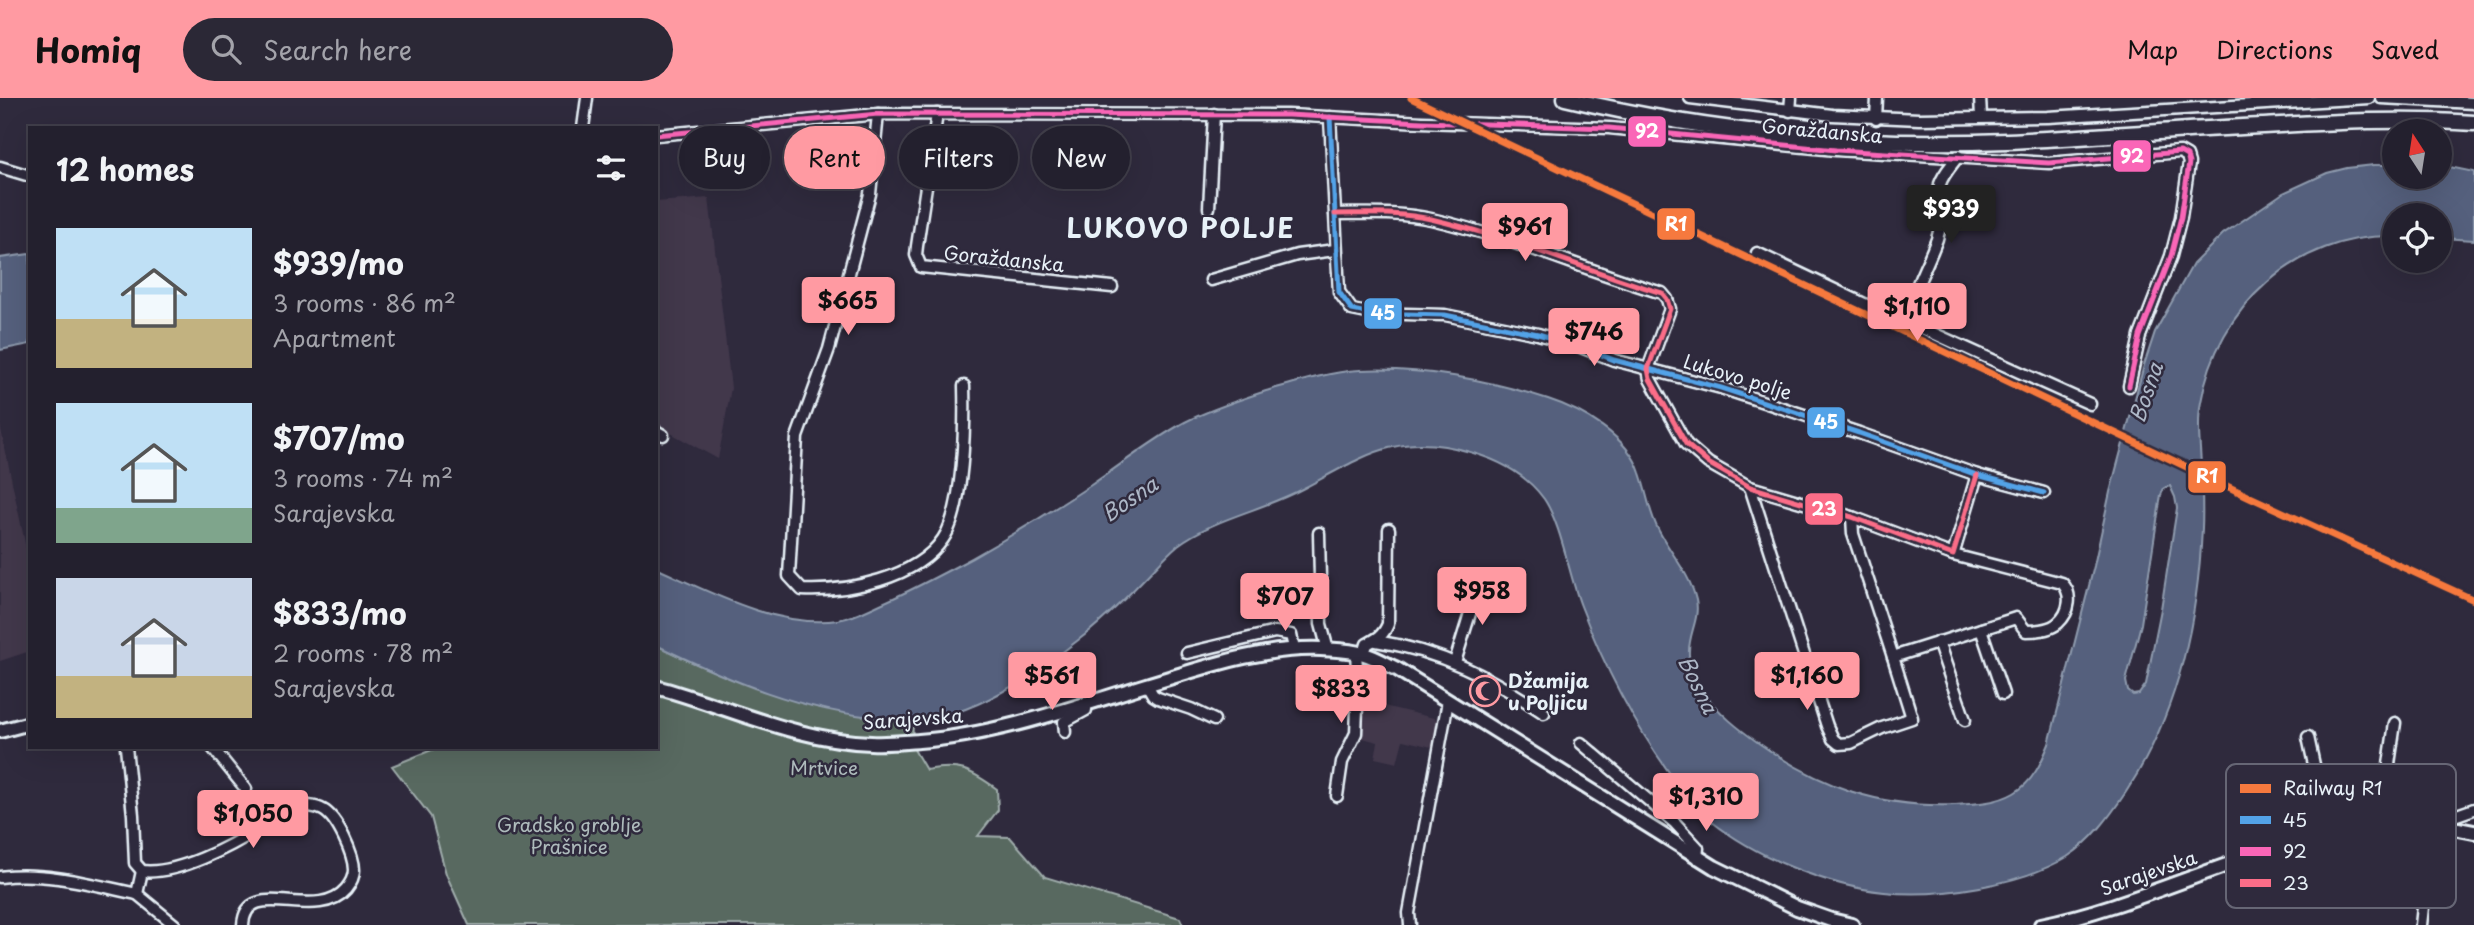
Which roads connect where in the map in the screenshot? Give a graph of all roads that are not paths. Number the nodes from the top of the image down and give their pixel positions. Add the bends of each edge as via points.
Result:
1 (587, 98) edge
2 (1565, 98) edge
3 (1690, 98) edge
4 (1791, 98) edge
5 (1877, 98) edge
6 (1980, 98) edge
7 (2369, 98) edge
8 (2381, 98) edge
9 (2474, 103) edge
10 (1790, 111) junction
11 (878, 114) junction
12 (937, 114) junction
13 (1214, 114) junction
14 (1330, 117) junction
15 (1981, 117) junction
16 (1876, 118) junction
17 (2474, 123) edge
18 (583, 126) edge
19 (658, 135) edge
20 (1958, 156) junction
21 (0, 166) edge
22 (28, 176) edge
23 (1209, 208) dead end
24 (1335, 214) junction
25 (1335, 250) junction
26 (1757, 253) dead end
27 (1212, 280) dead end
28 (1112, 287) dead end
29 (1905, 321) junction
30 (1648, 369) junction
31 (964, 386) dead end
32 (2129, 386) dead end
33 (2090, 404) dead end
34 (1977, 475) junction
35 (1750, 487) junction
36 (2044, 493) dead end
37 (1852, 517) junction
38 (1388, 529) dead end
39 (1319, 533) dead end
40 (1953, 555) junction
41 (1479, 584) dead end
42 (1981, 629) junction
43 (1376, 641) junction
44 (1938, 642) junction
45 (1294, 648) junction
46 (1328, 650) junction
47 (1186, 653) dead end
48 (1360, 653) junction
49 (1893, 657) junction
50 (1455, 662) junction
51 (1147, 685) junction
52 (658, 688) edge
53 (2003, 694) dead end
54 (1448, 701) junction
55 (1086, 704) junction
56 (1544, 713) dead end
57 (1214, 720) dead end
58 (1965, 720) dead end
59 (2395, 723) dead end
60 (28, 724) edge
61 (0, 731) edge
62 (1065, 732) dead end
63 (2308, 737) dead end
64 (1581, 743) dead end
65 (126, 749) edge
66 (214, 749) edge
67 (2313, 764) edge
68 (2389, 764) edge
69 (246, 789) dead end
70 (1337, 796) dead end
71 (2474, 810) edge
72 (2456, 815) edge
73 (2456, 829) edge
74 (2474, 832) edge
75 (1697, 858) junction
76 (2226, 868) edge
77 (142, 872) junction
78 (0, 877) edge
79 (137, 894) junction
80 (175, 925) edge
81 (243, 925) edge
82 (1410, 925) edge
83 (1852, 925) edge
84 (2040, 925) edge

1 - 18 street
2 - 17 highway via 1695,125 1847,141 2006,141 2337,121
3 - 10 street
4 - 10 street
5 - 16 street
6 - 15 street
7 - 15 street
8 - 9 street
10 - 16 street
11 - 12 street, Goraždanska
11 - 19 street, Goraždanska
11 - 31 street via 870,194 829,349 797,438 789,576 802,590 828,591 880,580 922,562 944,538 953,513 965,438
12 - 13 street, Goraždanska
12 - 28 street, Goraždanska via 917,246 921,267
13 - 14 street, Goraždanska
13 - 23 street
14 - 20 street, Goraždanska via 1609,128 1836,150
14 - 24 street, Lukovo polje
15 - 16 street
20 - 29 street via 1940,186 1938,236
20 - 32 street, Goraždanska via 2049,163 2180,152 2187,156 2181,217 2140,336
21 - 22 street
24 - 25 street, Lukovo polje
24 - 30 street via 1430,219 1662,293 1670,309
25 - 27 street via 1297,255
25 - 30 street, Lukovo polje via 1339,292 1352,310 1445,315 1502,326
26 - 29 street
29 - 33 street
30 - 34 street, Lukovo polje via 1870,436
30 - 35 street via 1686,444 1708,463
34 - 36 street, Lukovo polje
34 - 40 street
35 - 37 street
35 - 49 street via 1827,726 1839,744 1912,718
37 - 40 street
37 - 49 street via 1853,534
38 - 43 street via 1388,624
39 - 46 street via 1321,624
40 - 42 street via 2062,583 2068,589 2070,598 2057,624 2026,631 2016,618
41 - 50 street
42 - 44 street
42 - 53 street
43 - 48 street
43 - 50 street
44 - 49 street
44 - 58 street
45 - 46 main road, Sarajevska
45 - 47 street via 1292,635 1275,632
45 - 51 main road, Sarajevska
46 - 48 main road, Sarajevska
48 - 54 main road, Sarajevska via 1397,669
48 - 70 street via 1356,733 1342,762
50 - 56 street via 1499,683
51 - 55 main road, Sarajevska
51 - 57 street via 1158,698
52 - 55 main road, Sarajevska via 785,727 871,743 976,734
54 - 75 main road, Sarajevska
54 - 82 street
55 - 62 street via 1086,710 1064,722
59 - 68 street
60 - 61 main road
63 - 67 street
64 - 75 street via 1675,822 1698,848
65 - 77 street via 135,863
66 - 69 street
71 - 72 street
73 - 74 main road, Sarajevska
75 - 83 main road, Sarajevska via 1797,908
76 - 84 main road, Sarajevska
77 - 79 street
77 - 81 street via 156,873 209,854 299,806 329,815 353,862 347,888 322,904 264,900 253,904
78 - 79 street via 52,878
79 - 80 street

